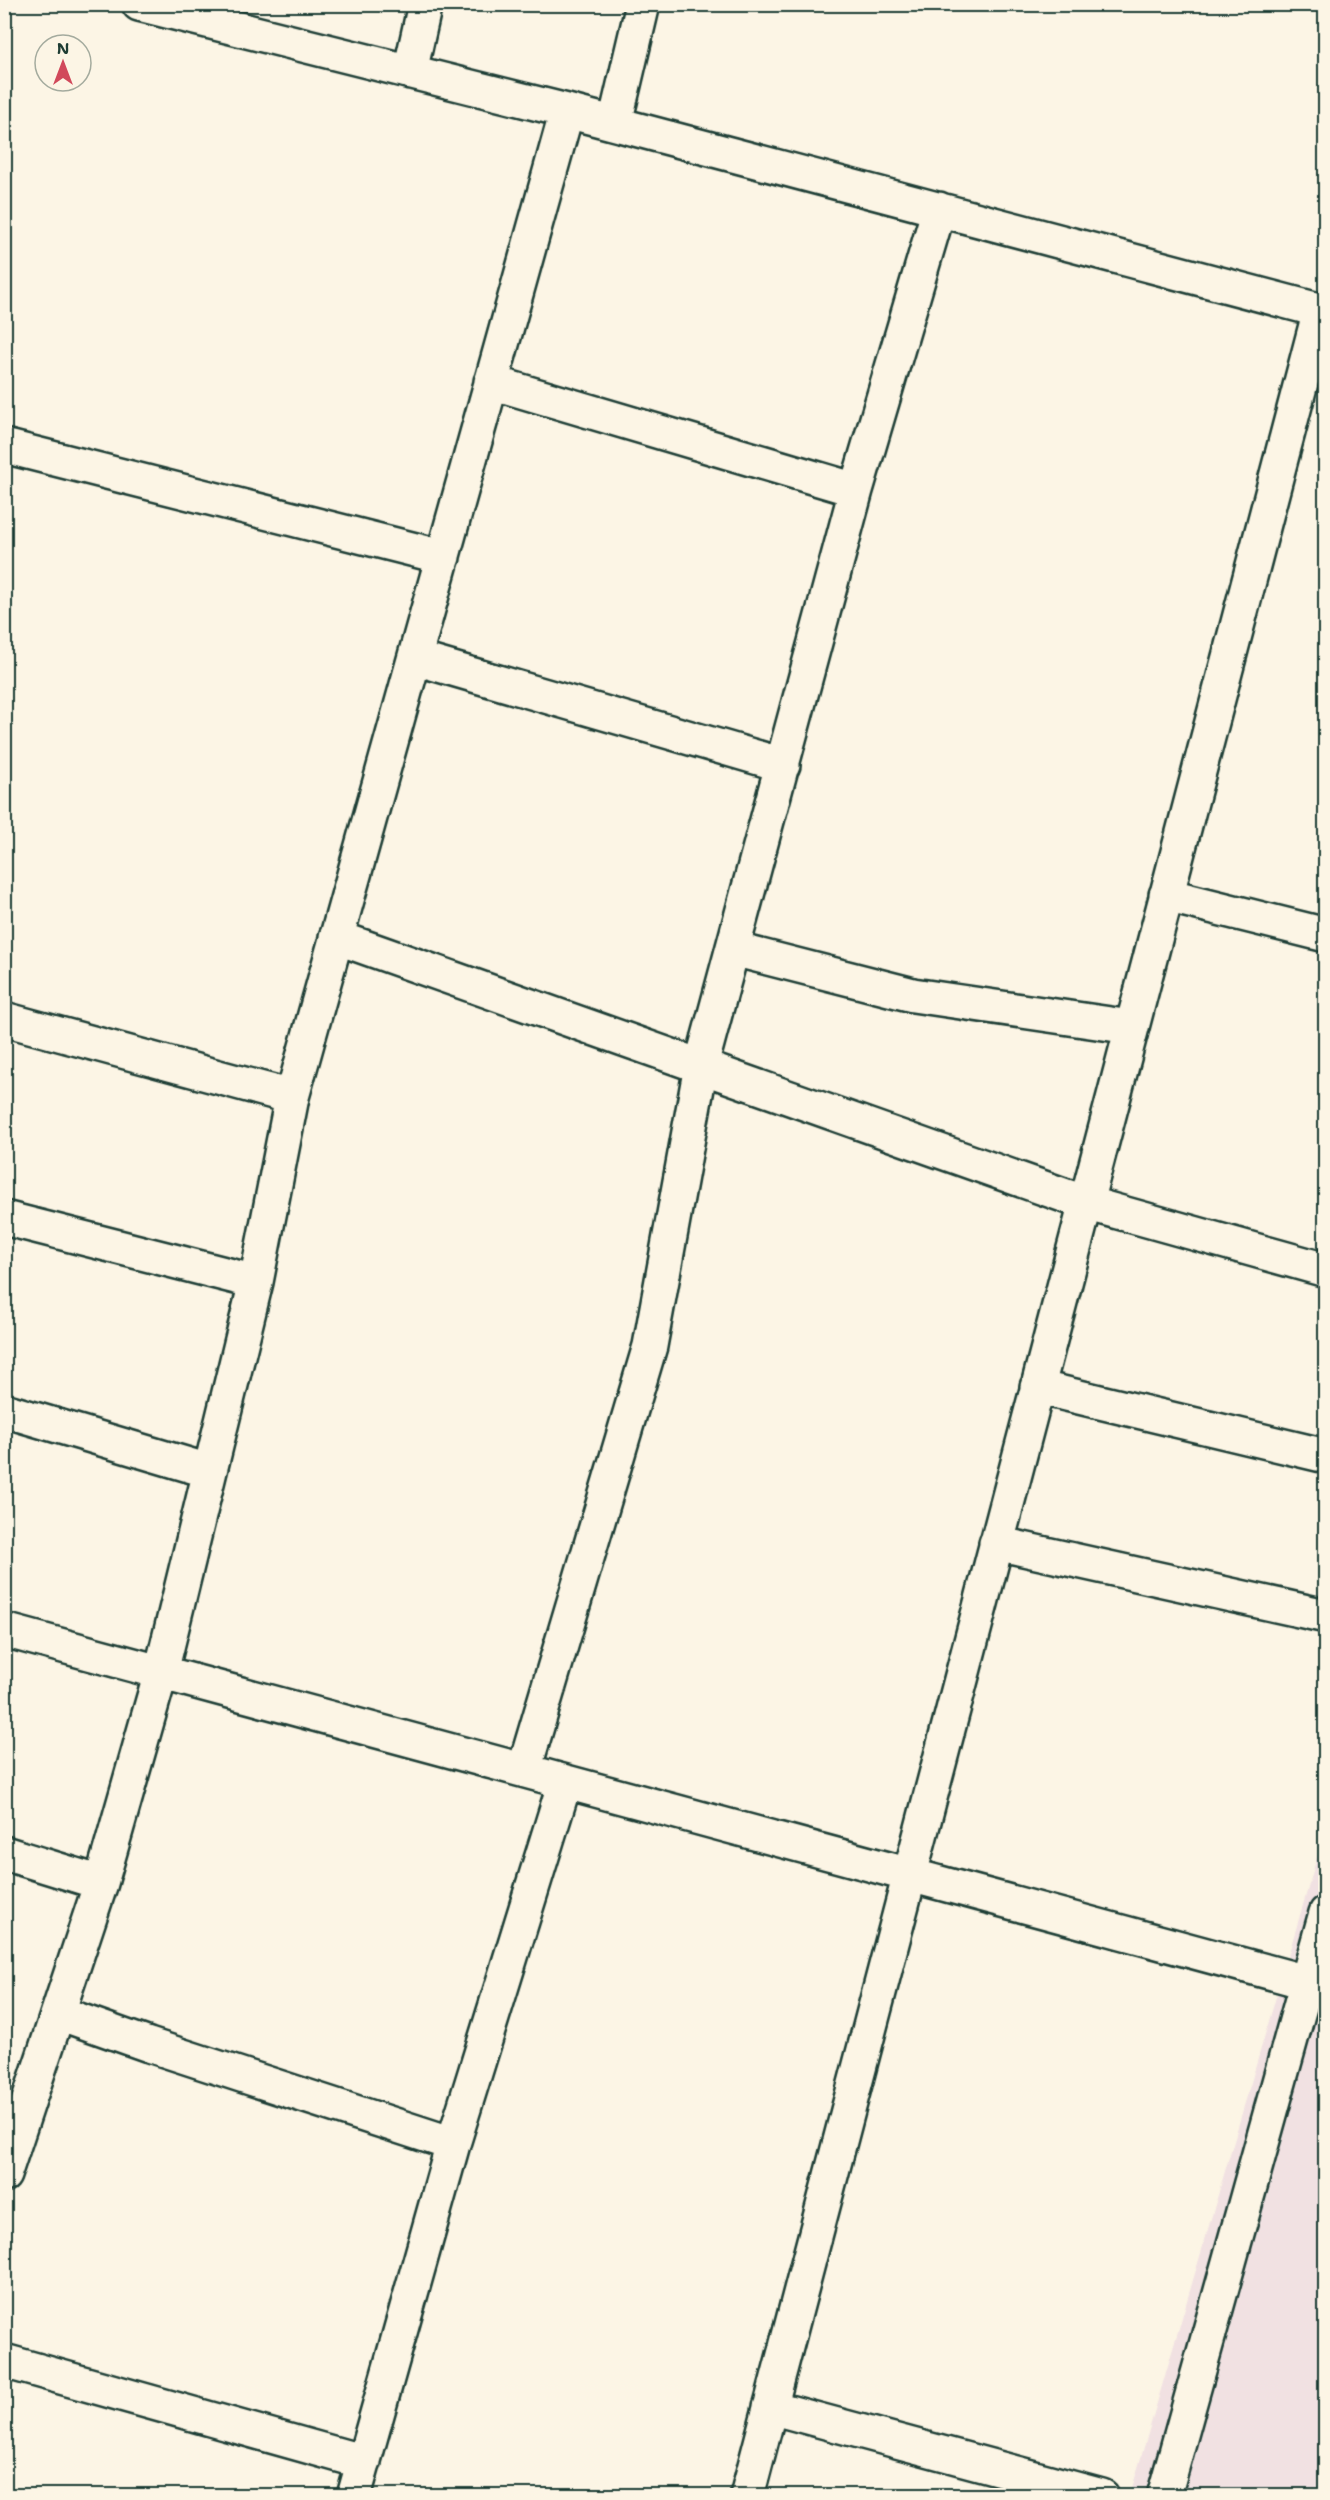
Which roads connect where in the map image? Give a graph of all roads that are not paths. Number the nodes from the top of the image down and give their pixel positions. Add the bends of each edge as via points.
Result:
1 (139, 4) edge
2 (425, 4) edge
3 (643, 4) edge
4 (410, 72) junction
5 (567, 111) junction
6 (615, 123) junction
7 (939, 209) junction
8 (1323, 311) edge
9 (492, 382) junction
10 (4, 446) edge
11 (856, 490) junction
12 (443, 556) junction
13 (415, 658) junction
14 (783, 765) junction
15 (1166, 894) junction
16 (1326, 935) edge
17 (336, 937) junction
18 (733, 948) junction
19 (4, 1019) edge
20 (1131, 1027) junction
21 (700, 1066) junction
22 (292, 1097) junction
23 (1086, 1203) junction
24 (4, 1218) edge
25 (1326, 1270) edge
26 (256, 1282) junction
27 (1037, 1387) junction
28 (4, 1410) edge
29 (1326, 1456) edge
30 (209, 1471) junction
31 (996, 1543) junction
32 (1326, 1616) edge
33 (4, 1630) edge
34 (161, 1672) junction
35 (524, 1770) junction
36 (566, 1782) junction
37 (4, 1853) edge
38 (910, 1875) junction
39 (101, 1883) junction
40 (1326, 1913) edge
41 (1306, 1982) junction
42 (58, 2013) junction
43 (453, 2144) junction
44 (4, 2175) edge
45 (4, 2361) edge
46 (771, 2407) junction
47 (364, 2463) junction
48 (354, 2496) edge
49 (747, 2496) edge
50 (1102, 2496) edge
51 (1164, 2496) edge

1 - 4 street
2 - 4 street
3 - 6 street
4 - 5 street
5 - 6 street
5 - 9 street
6 - 7 street
7 - 8 street
7 - 11 street
8 - 15 street
9 - 11 street
9 - 12 street
10 - 12 street
11 - 14 street
12 - 13 street
13 - 14 street
13 - 17 street
14 - 18 street
15 - 16 street
15 - 20 street
17 - 21 street
17 - 22 street
18 - 20 street via 913,995
18 - 21 street
19 - 22 street
20 - 23 street
21 - 23 street
21 - 35 street via 650,1346
22 - 26 street
23 - 25 street
23 - 27 street
24 - 26 street
26 - 30 street
27 - 29 street
27 - 31 street
28 - 30 street
30 - 34 street
31 - 32 street
31 - 38 street
33 - 34 street
34 - 35 street
34 - 39 street
35 - 36 street
36 - 38 street
36 - 43 street
37 - 39 street
38 - 41 street
38 - 46 street
39 - 42 street
40 - 41 street
41 - 51 street
42 - 43 street
42 - 44 street
43 - 47 street
45 - 47 street
46 - 49 street
46 - 50 street
47 - 48 street

